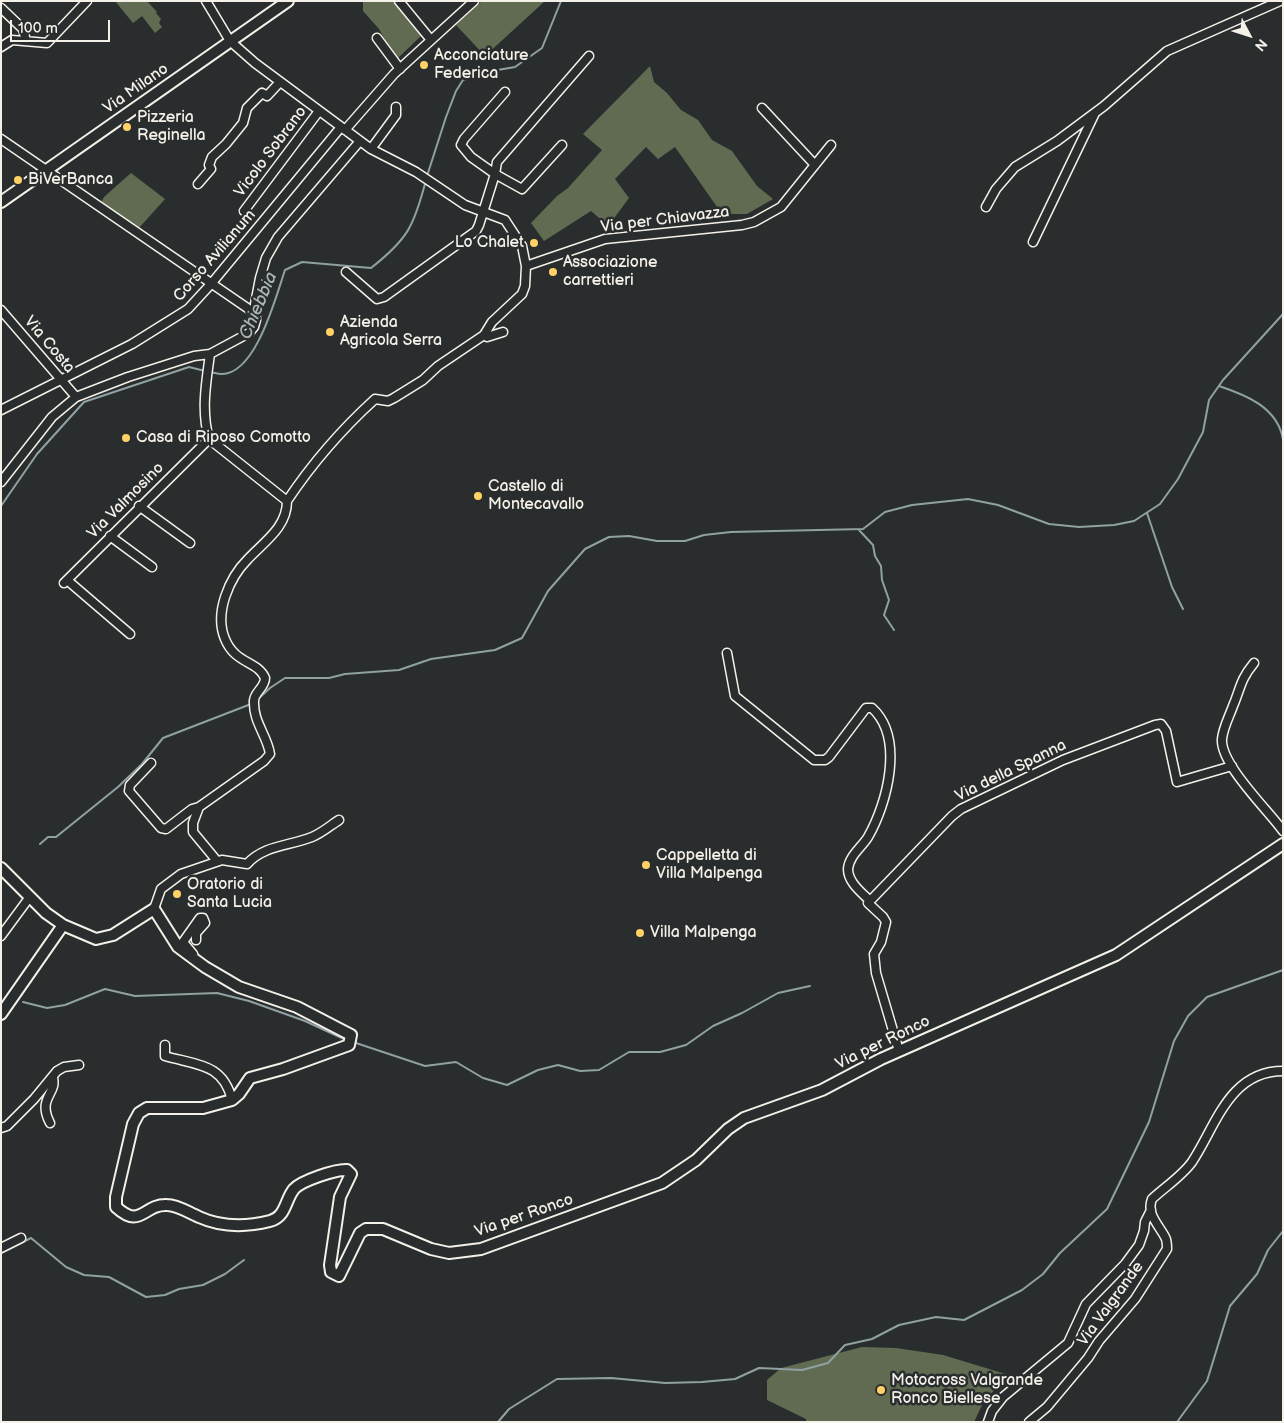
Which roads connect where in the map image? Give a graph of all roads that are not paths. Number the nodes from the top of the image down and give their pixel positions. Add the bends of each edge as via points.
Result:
1 (87, 1) edge
2 (206, 1) edge
3 (288, 1) edge
4 (399, 1) edge
5 (474, 1) edge
6 (1280, 1) edge
7 (1, 8) edge
8 (377, 38) dead end
9 (431, 40) junction
10 (26, 41) junction
11 (230, 41) junction
12 (1, 47) edge
13 (589, 56) dead end
14 (400, 69) junction
15 (280, 82) junction
16 (505, 92) dead end
17 (396, 106) dead end
18 (762, 108) dead end
19 (320, 111) junction
20 (1095, 113) junction
21 (343, 129) junction
22 (1, 139) edge
23 (360, 141) junction
24 (562, 145) dead end
25 (832, 145) dead end
26 (371, 149) junction
27 (815, 165) junction
28 (45, 171) junction
29 (495, 174) junction
30 (198, 184) dead end
31 (1, 202) edge
32 (986, 207) dead end
33 (244, 211) dead end
34 (483, 211) junction
35 (1034, 242) dead end
36 (526, 266) junction
37 (346, 272) dead end
38 (212, 284) junction
39 (1, 310) edge
40 (256, 314) junction
41 (503, 332) dead end
42 (484, 334) junction
43 (210, 354) junction
44 (60, 379) junction
45 (76, 398) junction
46 (1, 410) edge
47 (209, 439) junction
48 (1, 482) edge
49 (287, 500) junction
50 (139, 506) junction
51 (110, 536) junction
52 (190, 543) dead end
53 (152, 567) dead end
54 (130, 634) dead end
55 (727, 653) dead end
56 (1254, 662) dead end
57 (151, 763) dead end
58 (1232, 766) junction
59 (199, 808) junction
60 (339, 820) dead end
61 (1283, 831) edge
62 (1283, 844) edge
63 (217, 861) junction
64 (1, 868) edge
65 (29, 898) junction
66 (869, 900) junction
67 (154, 909) junction
68 (64, 925) junction
69 (2, 933) edge
70 (196, 940) dead end
71 (205, 967) junction
72 (1, 1014) edge
73 (165, 1045) dead end
74 (899, 1051) junction
75 (79, 1065) dead end
76 (1283, 1071) edge
77 (53, 1078) junction
78 (232, 1100) junction
79 (50, 1123) dead end
80 (1, 1128) edge
81 (1151, 1210) junction
82 (22, 1238) dead end
83 (1, 1248) edge
84 (988, 1422) edge
85 (1029, 1422) edge

1 - 10 street via 47,43
2 - 11 street
3 - 11 street, Via Milano
4 - 9 street
5 - 9 street, Corso Avilianum
6 - 20 street via 1167,51
7 - 10 street via 23,29
8 - 14 street
9 - 14 street, Corso Avilianum
10 - 12 street via 12,40
11 - 15 street
11 - 28 street, Via Milano
13 - 29 street via 497,162
14 - 21 street, Corso Avilianum
15 - 19 street
15 - 30 street via 267,96 262,93 247,108 243,123 212,157 211,169
16 - 29 street via 461,145 471,157
17 - 26 street via 396,115
18 - 27 street
19 - 21 street
19 - 33 street, Vicolo Sobrano
20 - 32 street via 1014,167
20 - 35 street
21 - 23 street
21 - 38 street, Corso Avilianum
22 - 28 street
23 - 26 street
23 - 40 street via 278,237 266,258 260,278
24 - 29 street via 522,188
25 - 27 street, Via per Chiavazza
26 - 34 street via 416,172 465,205
27 - 36 street, Via per Chiavazza via 781,207 754,222 605,239
28 - 31 street, Via Milano
28 - 38 street
29 - 34 street
34 - 36 street via 504,220 511,228 522,246
34 - 37 street via 476,231 384,297 377,299
36 - 42 street via 522,294
38 - 40 street
38 - 44 street, Corso Avilianum via 177,318
39 - 44 street, Via Costa
40 - 43 street via 254,327 249,333
41 - 42 street via 487,337
42 - 49 street via 394,398 388,401 375,399 330,442
43 - 45 street via 128,377
43 - 47 street via 204,415
44 - 45 street, Via Costa
44 - 46 street, Corso Avilianum
45 - 48 street via 52,417
47 - 49 street
47 - 50 street, Via Valmosino
49 - 59 street via 284,520 246,560 222,604 221,629 230,648 265,678 254,703 258,724 270,750 268,757
50 - 51 street, Via Valmosino
50 - 52 street
51 - 53 street
51 - 54 street, Via Valmosino via 65,581
55 - 66 street via 735,696 814,760 829,757 866,708 877,713 890,751 889,777 874,827 848,870 851,880
56 - 58 street via 1241,678 1222,740 1223,750
57 - 59 street via 130,785 129,791 161,828 166,829
58 - 61 street
58 - 66 street, Via della Spanna via 1177,782 1164,726 1155,725 1138,731 1063,760 961,809
59 - 63 street via 192,832
60 - 63 street via 313,837 254,856 247,864
62 - 74 street, Via per Ronco via 1116,955
63 - 67 street via 193,868 170,881 159,892
64 - 65 street
65 - 68 street
65 - 69 street
66 - 74 street via 871,908 886,922 874,954 876,972
67 - 68 street via 105,938 96,939
67 - 71 street via 178,947
68 - 72 street
70 - 71 street via 196,933 205,922 203,918 183,942 193,955 206,963
71 - 78 street via 239,987 297,1007 334,1028 349,1032 350,1041 283,1069 250,1078
73 - 78 street via 165,1056 216,1071 225,1081
74 - 78 street, Via per Ronco via 822,1090 744,1118 696,1160 662,1183 494,1246 475,1250 449,1252 431,1249 383,1229 366,1229 360,1233 339,1276 331,1272 330,1265 340,1197 351,1174 347,1170 326,1174 296,1187 279,1216 256,1224 227,1225 172,1205 164,1205 139,1217 125,1216 116,1207 133,1124 139,1113 147,1108 203,1108
75 - 77 street via 64,1067
76 - 81 street via 1260,1074 1232,1094 1213,1121 1192,1162 1185,1172 1152,1199
77 - 79 street via 44,1107
77 - 80 street via 7,1126
81 - 84 street via 1139,1245 1086,1304 1068,1343 1003,1397
81 - 85 street, Via Valgrande via 1158,1229 1165,1237 1167,1249 1135,1300 1047,1407
82 - 83 street

